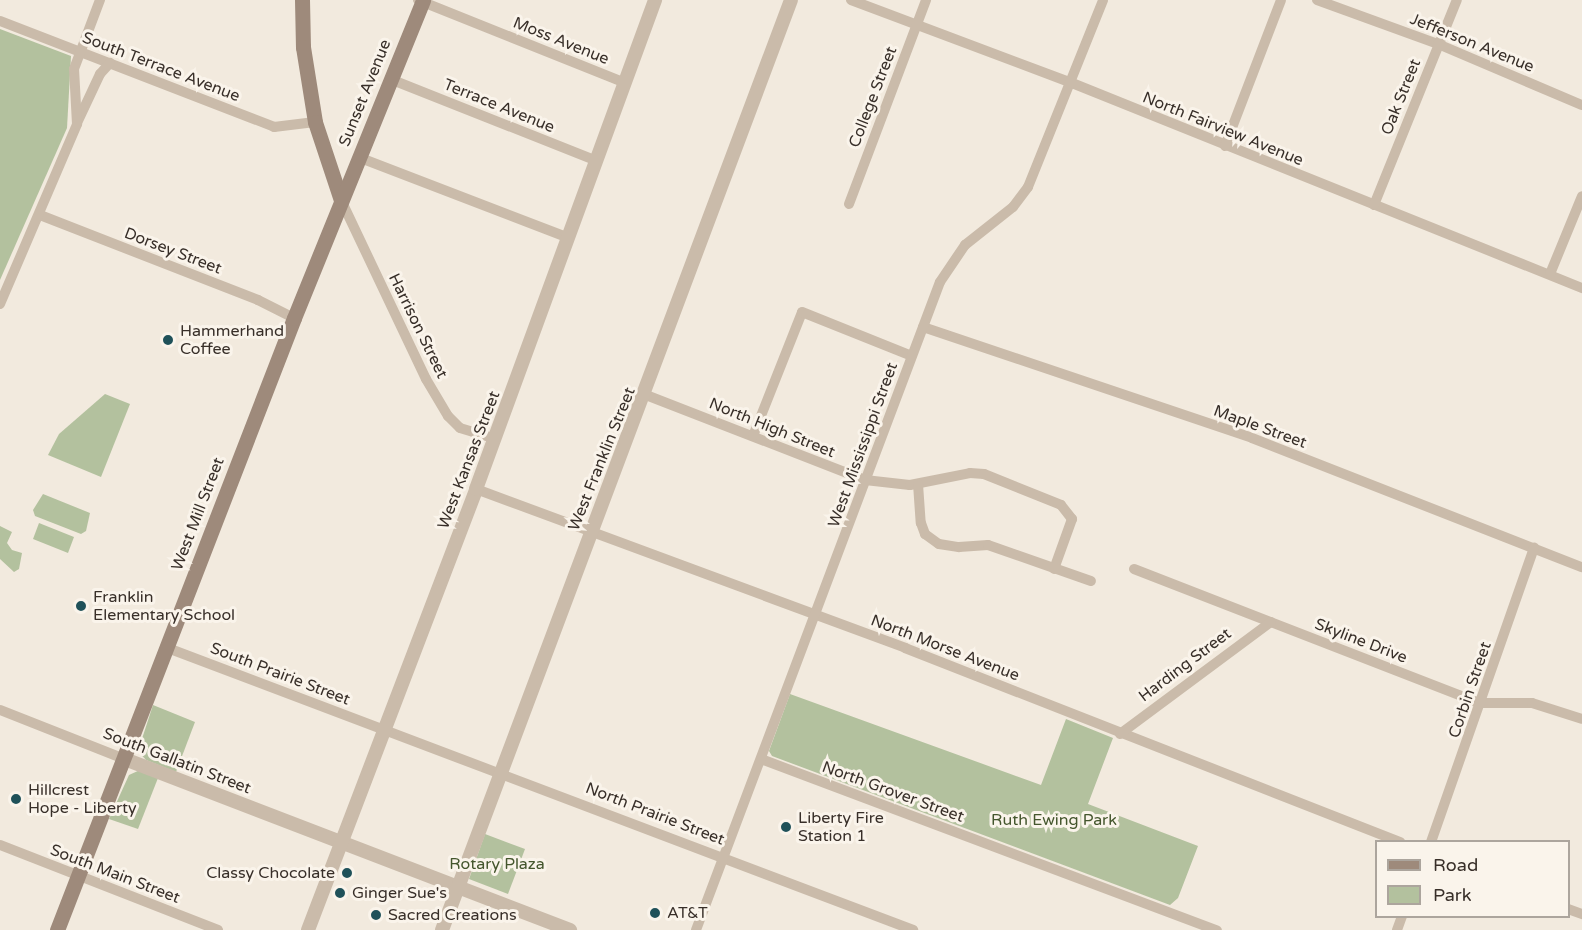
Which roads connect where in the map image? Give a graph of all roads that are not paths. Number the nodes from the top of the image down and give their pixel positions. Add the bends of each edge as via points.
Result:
1 (100, 0) edge
2 (302, 0) edge
3 (655, 0) edge
4 (791, 0) edge
5 (851, 0) edge
6 (926, 0) edge
7 (1103, 0) edge
8 (1281, 0) edge
9 (1317, 0) edge
10 (1457, 0) edge
11 (421, 1) edge
12 (0, 21) edge
13 (917, 24) junction
14 (1438, 44) junction
15 (80, 52) junction
16 (110, 63) junction
17 (390, 80) junction
18 (625, 82) junction
19 (1072, 83) junction
20 (1582, 105) edge
21 (315, 122) junction
22 (77, 124) junction
23 (1225, 146) junction
24 (358, 158) junction
25 (597, 160) junction
26 (1582, 196) edge
27 (341, 200) junction
28 (849, 204) dead end
29 (1374, 205) junction
30 (40, 216) junction
31 (569, 238) junction
32 (1550, 274) junction
33 (1582, 288) edge
34 (0, 304) edge
35 (294, 318) junction
36 (923, 327) junction
37 (912, 356) junction
38 (646, 395) junction
39 (753, 436) junction
40 (495, 440) junction
41 (866, 480) junction
42 (918, 484) junction
43 (476, 489) junction
44 (591, 532) junction
45 (1534, 548) junction
46 (1582, 567) edge
47 (1054, 569) junction
48 (1134, 569) dead end
49 (1091, 581) dead end
50 (815, 615) junction
51 (1271, 622) junction
52 (165, 647) junction
53 (1480, 703) junction
54 (0, 710) edge
55 (1582, 719) edge
56 (384, 729) junction
57 (1119, 734) junction
58 (122, 758) junction
59 (762, 759) junction
60 (501, 772) junction
61 (1395, 840) edge
62 (1432, 840) edge
63 (342, 842) junction
64 (0, 846) edge
65 (724, 857) junction
66 (76, 875) junction
67 (458, 887) junction
68 (57, 930) edge
69 (218, 930) edge
70 (308, 930) edge
71 (442, 930) edge
72 (570, 930) edge
73 (696, 930) edge
74 (914, 930) edge
75 (1217, 930) edge

1 - 15 street
2 - 21 main road via 303,47
3 - 18 street, West Kansas Street
4 - 38 street, West Franklin Street
5 - 13 street, North Fairview Avenue
6 - 13 street, College Street
7 - 19 street, West Mississippi Street
8 - 23 street
9 - 14 street, Jefferson Avenue
10 - 14 street, Oak Street
11 - 17 main road, Sunset Avenue
11 - 18 street, Moss Avenue
12 - 15 street, South Terrace Avenue
13 - 19 street, North Fairview Avenue
13 - 28 street, College Street
14 - 20 street, Jefferson Avenue
14 - 29 street, Oak Street
15 - 16 street, South Terrace Avenue
15 - 22 street via 74,69
16 - 21 street, South Terrace Avenue via 274,127
16 - 22 street via 100,74
17 - 24 main road, Sunset Avenue
17 - 25 street, Terrace Avenue
18 - 25 street, West Kansas Street
19 - 23 street, North Fairview Avenue
19 - 36 street, West Mississippi Street via 1028,187 1013,207 965,245 939,282
21 - 27 main road
22 - 30 street
23 - 29 street, North Fairview Avenue
24 - 27 main road, Sunset Avenue
24 - 31 street
25 - 31 street, West Kansas Street
26 - 32 street
27 - 35 main road, West Mill Street
27 - 40 street, Harrison Street via 426,379 448,416 460,428
29 - 32 street, North Fairview Avenue
30 - 34 street
30 - 35 street, Dorsey Street via 258,300
31 - 40 street, West Kansas Street
32 - 33 street, North Fairview Avenue
35 - 52 main road, West Mill Street
36 - 37 street, West Mississippi Street
36 - 45 street, Maple Street via 1252,438
37 - 39 street via 802,312
37 - 41 street, West Mississippi Street
38 - 39 street, North High Street
38 - 44 street, West Franklin Street
39 - 41 street, North High Street
40 - 43 street, West Kansas Street
41 - 42 street, North High Street via 884,485
41 - 50 street, West Mississippi Street
42 - 47 street via 923,528 939,544 988,544
42 - 47 street, North High Street via 970,473 984,474 1061,505 1071,519
43 - 44 street, North Morse Avenue
43 - 56 street, West Kansas Street
44 - 50 street, North Morse Avenue
44 - 60 street, West Franklin Street
45 - 46 street, Maple Street
45 - 53 street, Corbin Street
47 - 49 street
48 - 51 street, Skyline Drive
50 - 57 street, North Morse Avenue
50 - 59 street, West Mississippi Street
51 - 53 street, Skyline Drive
51 - 57 street, Harding Street
52 - 56 street, South Prairie Street
52 - 58 main road, West Mill Street
53 - 55 street, Skyline Drive via 1532,703
53 - 62 street, Corbin Street
54 - 58 street, South Gallatin Street
56 - 60 street, North Prairie Street
56 - 63 street, West Kansas Street
57 - 61 street, North Morse Avenue
58 - 63 street, South Gallatin Street
58 - 66 main road, West Mill Street
59 - 65 street, West Mississippi Street
59 - 75 street, North Grover Street
60 - 65 street, North Prairie Street
60 - 67 street, West Franklin Street
63 - 67 street, South Gallatin Street
63 - 70 street, West Kansas Street
64 - 66 street, South Main Street
65 - 73 street, West Mississippi Street
65 - 74 street, North Prairie Street
66 - 68 main road, West Mill Street
66 - 69 street, South Main Street
67 - 71 street, West Franklin Street
67 - 72 street, South Gallatin Street

